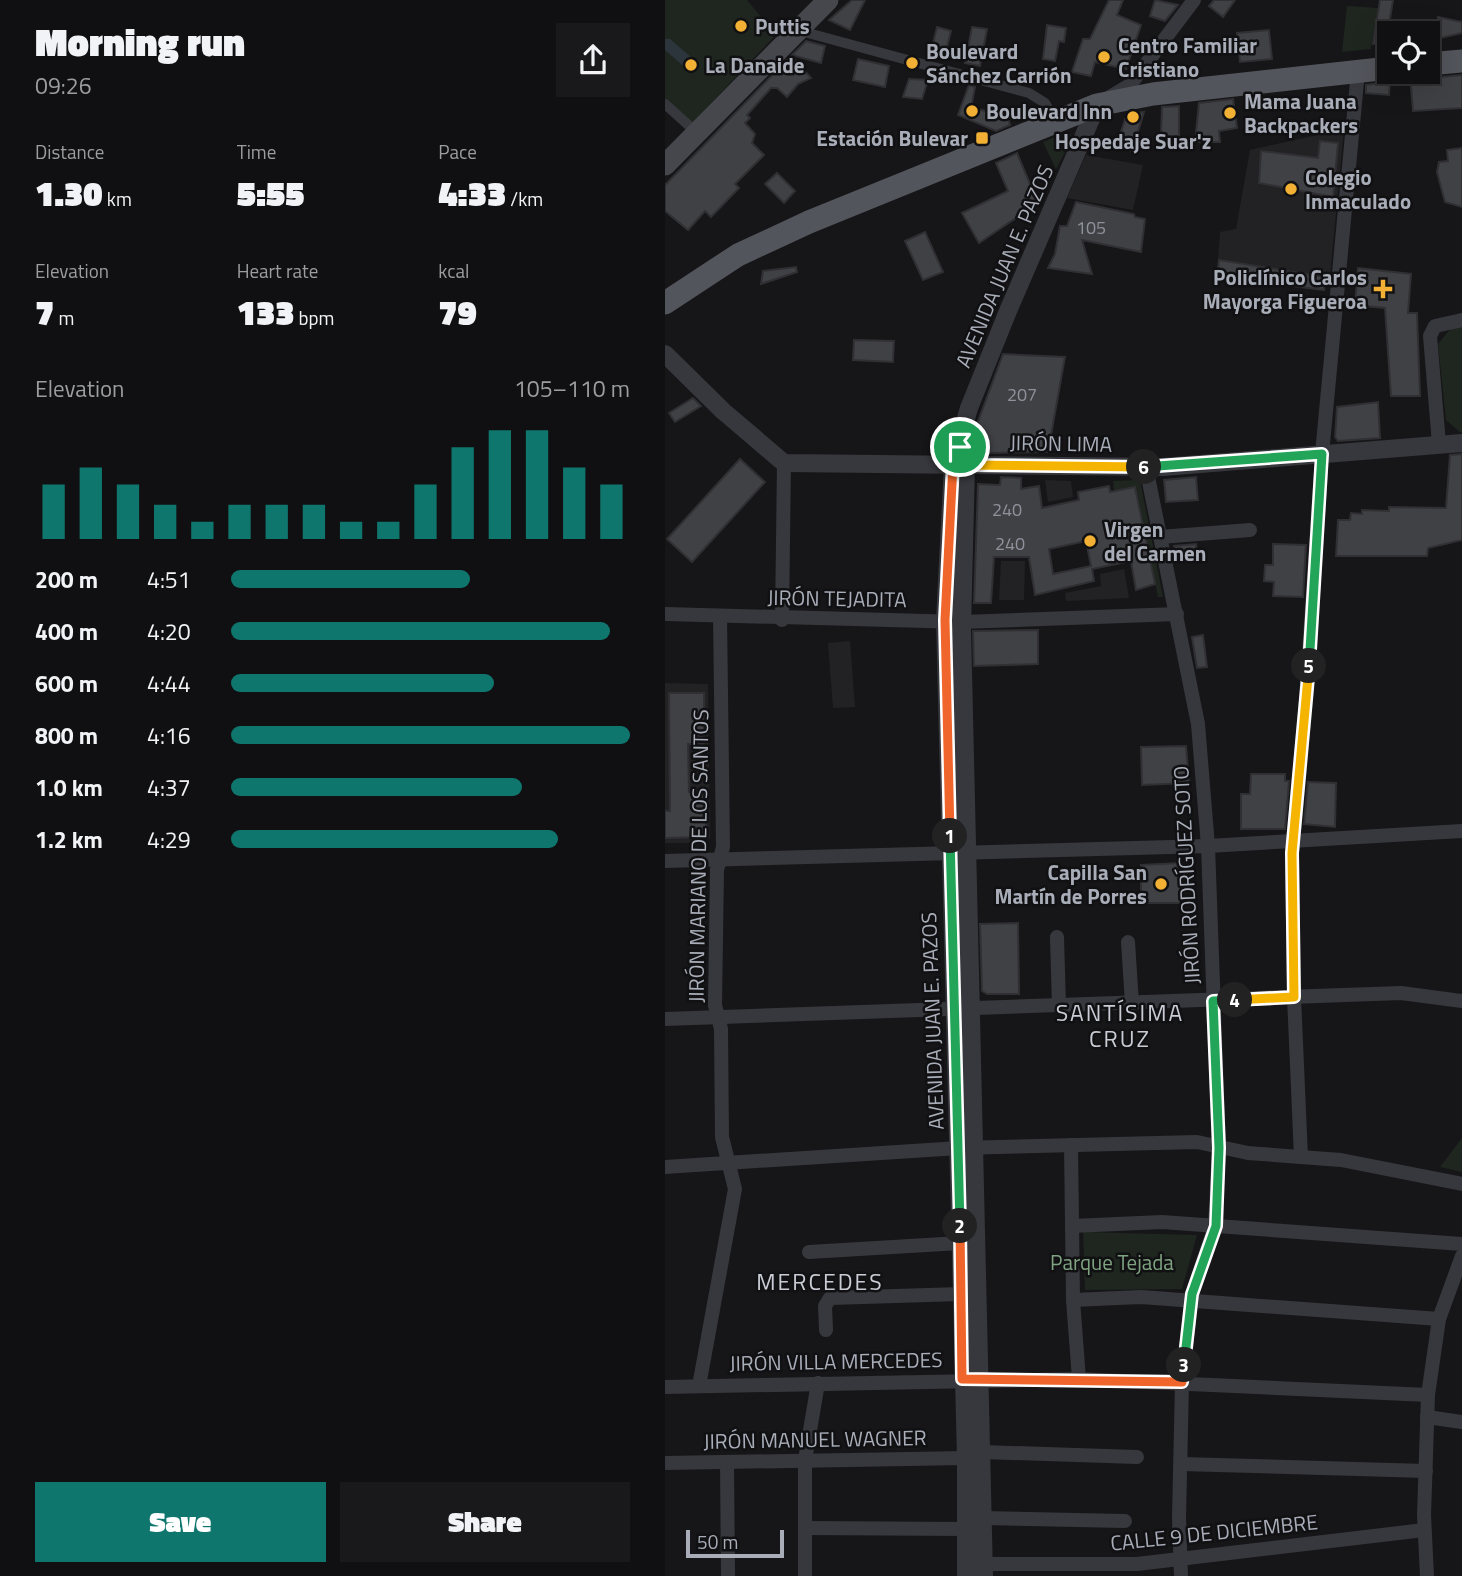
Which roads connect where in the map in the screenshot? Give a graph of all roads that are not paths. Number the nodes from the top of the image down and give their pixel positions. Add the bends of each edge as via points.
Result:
1 (828, 0) edge
2 (1194, 0) edge
3 (797, 30) junction
4 (1462, 61) edge
5 (1440, 63) edge
6 (1377, 69) edge
7 (1358, 71) junction
8 (665, 104) edge
9 (1097, 104) junction
10 (1056, 121) junction
11 (696, 132) junction
12 (665, 165) edge
13 (665, 303) edge
14 (1462, 320) edge
15 (665, 354) edge
16 (1462, 443) edge
17 (1439, 444) junction
18 (1322, 454) junction
19 (784, 463) junction
20 (959, 465) junction
21 (1146, 467) junction
22 (1250, 530) dead end
23 (1160, 537) junction
24 (665, 614) edge
25 (1177, 614) junction
26 (720, 616) junction
27 (782, 620) junction
28 (953, 621) junction
29 (1462, 831) edge
30 (1293, 842) junction
31 (1208, 846) junction
32 (959, 854) junction
33 (720, 859) junction
34 (665, 860) edge
35 (1057, 937) dead end
36 (1128, 942) dead end
37 (1294, 997) junction
38 (1213, 1001) junction
39 (1462, 1001) edge
40 (1132, 1004) junction
41 (1059, 1006) junction
42 (963, 1009) junction
43 (718, 1017) junction
44 (665, 1019) edge
45 (1071, 1145) junction
46 (967, 1148) junction
47 (1219, 1148) junction
48 (1301, 1157) junction
49 (730, 1163) junction
50 (665, 1167) edge
51 (1462, 1184) edge
52 (1072, 1226) junction
53 (1216, 1226) junction
54 (960, 1243) junction
55 (1462, 1244) edge
56 (809, 1252) dead end
57 (1462, 1256) edge
58 (961, 1294) junction
59 (1073, 1300) junction
60 (1191, 1302) junction
61 (1439, 1319) junction
62 (826, 1329) dead end
63 (962, 1379) junction
64 (981, 1379) junction
65 (1079, 1379) junction
66 (1182, 1382) junction
67 (818, 1383) junction
68 (699, 1386) junction
69 (665, 1387) edge
70 (1428, 1395) junction
71 (1427, 1417) junction
72 (1462, 1422) edge
73 (974, 1455) junction
74 (1137, 1457) dead end
75 (805, 1460) junction
76 (726, 1462) junction
77 (665, 1463) edge
78 (1181, 1464) junction
79 (1426, 1471) junction
80 (983, 1518) junction
81 (1125, 1521) dead end
82 (805, 1528) junction
83 (966, 1529) junction
84 (1424, 1530) junction
85 (1180, 1558) junction
86 (975, 1570) edge
87 (728, 1576) edge
88 (805, 1576) edge
89 (1181, 1576) edge
90 (1427, 1576) edge

1 - 3 main road
2 - 9 street via 1130,85
3 - 10 street via 1029,93 1045,103
3 - 11 main road
4 - 5 main road
6 - 7 main road
7 - 9 main road
7 - 18 street
8 - 11 street
9 - 10 main road
9 - 20 street, AVENIDA JUAN E. PAZOS via 969,408
10 - 13 main road via 739,255
11 - 12 main road
14 - 17 street via 1435,326 1430,336
15 - 19 street
16 - 17 street, JIRÓN LIMA
17 - 18 street, JIRÓN LIMA
18 - 21 street, JIRÓN LIMA
18 - 30 street
19 - 20 street, JIRÓN LIMA
19 - 27 street
20 - 21 street, JIRÓN LIMA
20 - 28 street, AVENIDA JUAN E. PAZOS
21 - 23 street, JIRÓN RODRÍGUEZ SOTO
22 - 23 street
23 - 25 street, JIRÓN RODRÍGUEZ SOTO
24 - 26 street, JIRÓN TEJADITA
25 - 28 street, JIRÓN TEJADITA
25 - 31 street, JIRÓN RODRÍGUEZ SOTO via 1198,724
26 - 27 street, JIRÓN TEJADITA
26 - 33 street, JIRÓN MARIANO DE LOS SANTOS
27 - 28 street, JIRÓN TEJADITA
28 - 32 street, AVENIDA JUAN E. PAZOS
29 - 30 street
30 - 31 street
30 - 37 street
31 - 32 street
31 - 38 street, JIRÓN RODRÍGUEZ SOTO
32 - 33 street
32 - 42 street, AVENIDA JUAN E. PAZOS
33 - 34 street
33 - 43 street, JIRÓN MARIANO DE LOS SANTOS
35 - 41 street
36 - 40 street
37 - 38 street
37 - 39 street via 1401,993
37 - 48 street
38 - 40 street
38 - 47 street, JIRÓN RODRÍGUEZ SOTO
40 - 41 street
41 - 42 street
42 - 43 street
42 - 46 street, AVENIDA JUAN E. PAZOS
43 - 44 street
43 - 49 street, JIRÓN MARIANO DE LOS SANTOS via 723,1137
45 - 46 street
45 - 47 street via 1197,1142
45 - 52 street
46 - 49 street
46 - 54 street, AVENIDA JUAN E. PAZOS
46 - 64 street, AVENIDA JUAN E. PAZOS
47 - 48 street
47 - 53 street, JIRÓN RODRÍGUEZ SOTO
48 - 51 street via 1378,1166
49 - 50 street
49 - 68 street, JIRÓN MARIANO DE LOS SANTOS via 735,1189
52 - 53 street
52 - 59 street
53 - 55 street
53 - 60 street, JIRÓN RODRÍGUEZ SOTO
54 - 56 street
54 - 58 street, AVENIDA JUAN E. PAZOS
57 - 61 street
58 - 62 street via 830,1297 825,1306
58 - 63 street, AVENIDA JUAN E. PAZOS
59 - 60 street via 1141,1297
59 - 65 street
60 - 61 street
60 - 66 street, JIRÓN RODRÍGUEZ SOTO
61 - 70 street
63 - 64 street, JIRÓN VILLA MERCEDES
63 - 67 street, JIRÓN VILLA MERCEDES
63 - 73 street, AVENIDA JUAN E. PAZOS
64 - 65 street, JIRÓN VILLA MERCEDES
64 - 73 street, AVENIDA JUAN E. PAZOS
65 - 66 street, JIRÓN VILLA MERCEDES
66 - 70 street, JIRÓN VILLA MERCEDES
66 - 78 street, JIRÓN RODRÍGUEZ SOTO
67 - 68 street, JIRÓN VILLA MERCEDES
67 - 75 street
68 - 69 street, JIRÓN VILLA MERCEDES
70 - 71 street
71 - 72 street
71 - 79 street
73 - 74 street, JIRÓN MANUEL WAGNER
73 - 75 street, JIRÓN MANUEL WAGNER
73 - 80 street, AVENIDA JUAN E. PAZOS
73 - 83 street, AVENIDA JUAN E. PAZOS
75 - 76 street, JIRÓN MANUEL WAGNER
75 - 82 street
76 - 77 street, JIRÓN MANUEL WAGNER
76 - 87 street
78 - 79 street
78 - 85 street, JIRÓN RODRÍGUEZ SOTO
79 - 84 street
80 - 81 street
80 - 86 street, AVENIDA JUAN E. PAZOS
82 - 83 street
82 - 88 street
83 - 86 street, AVENIDA JUAN E. PAZOS
84 - 85 street, CALLE 9 DE DICIEMBRE
84 - 90 street
85 - 86 street, CALLE 9 DE DICIEMBRE via 1119,1566
85 - 89 street, JIRÓN RODRÍGUEZ SOTO

